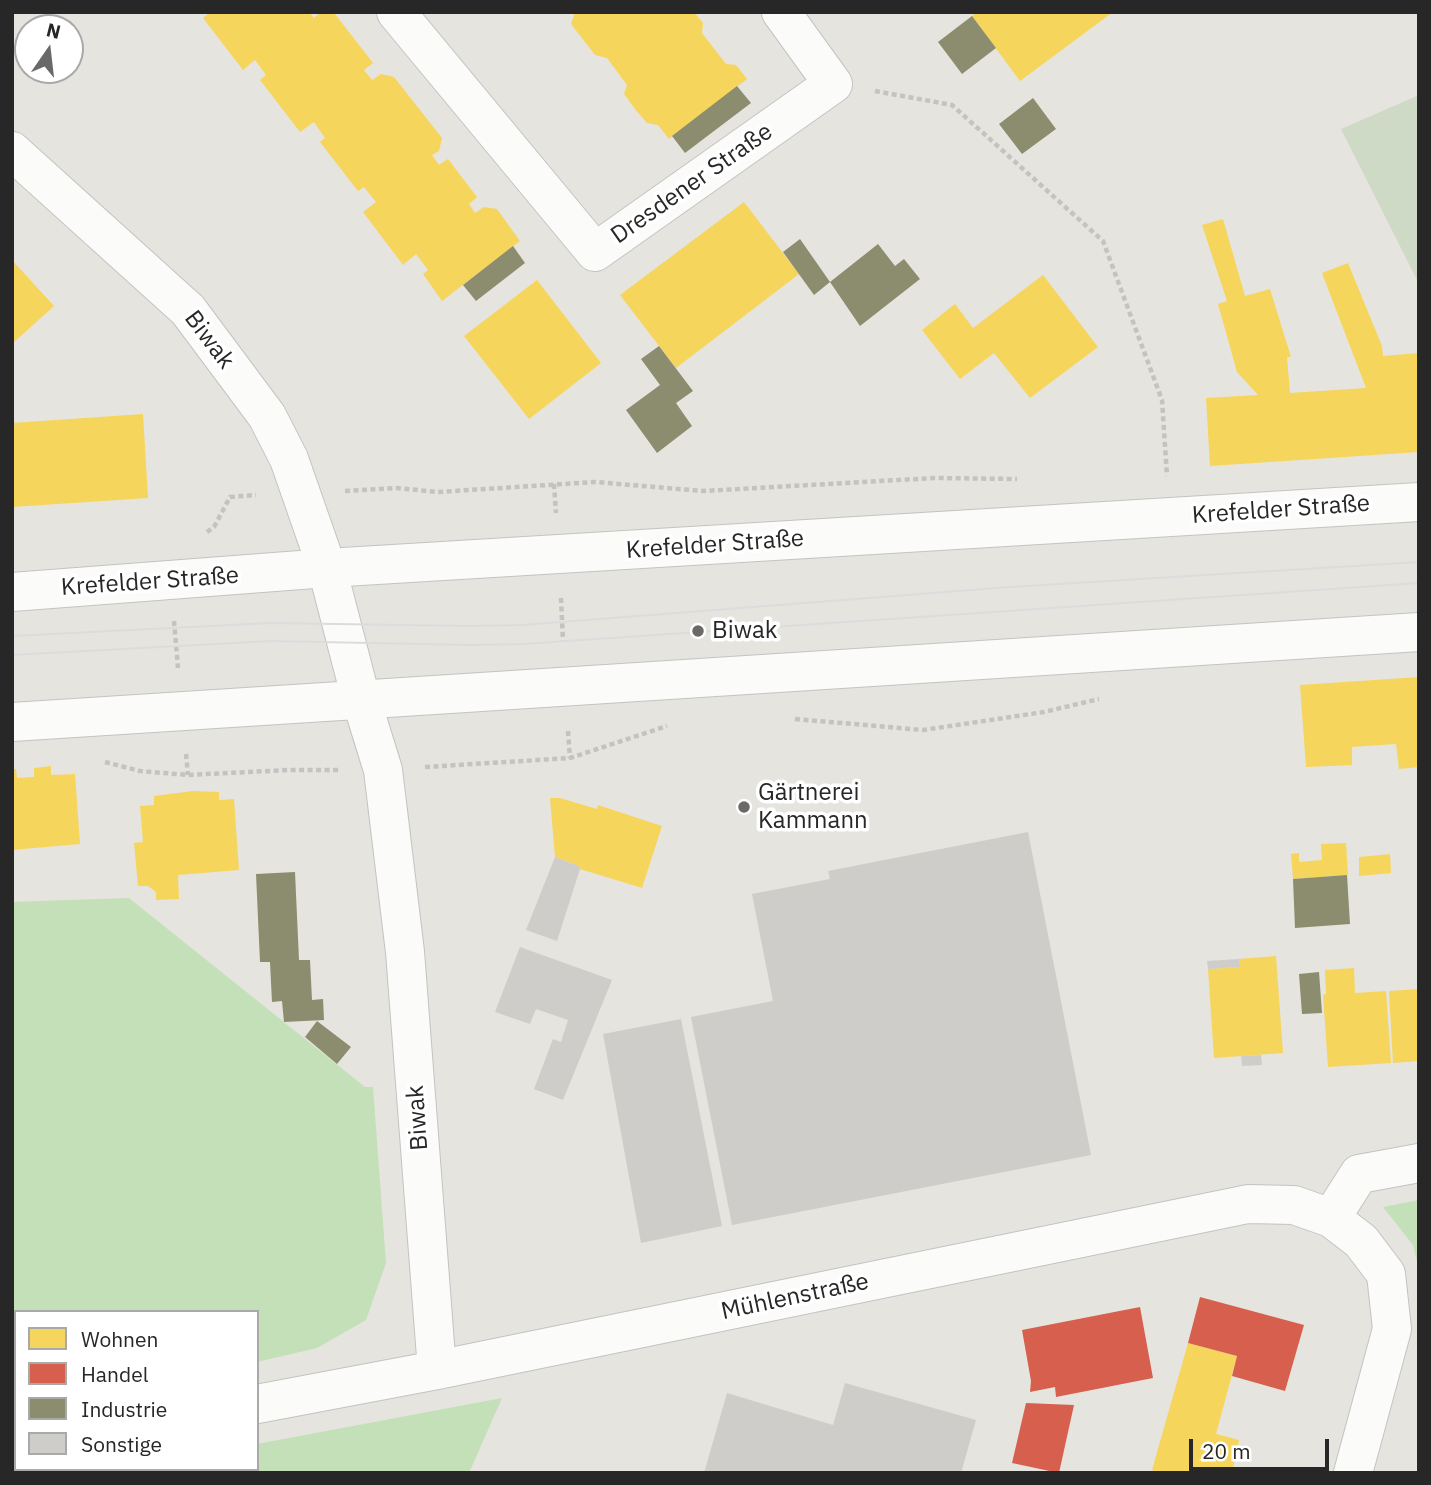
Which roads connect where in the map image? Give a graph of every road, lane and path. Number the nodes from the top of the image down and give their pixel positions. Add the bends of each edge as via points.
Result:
1 (396, 12) edge
2 (781, 12) edge
3 (833, 84) junction
4 (12, 151) edge
5 (1021, 480) dead end
6 (554, 484) junction
7 (1168, 484) dead end
8 (396, 488) dead end
9 (230, 497) dead end
10 (1419, 502) edge
11 (558, 554) junction
12 (171, 565) junction
13 (327, 568) junction
14 (12, 592) edge
15 (1419, 632) edge
16 (565, 686) junction
17 (361, 699) junction
18 (182, 712) junction
19 (12, 722) edge
20 (570, 758) dead end
21 (188, 775) dead end
22 (1419, 1163) edge
23 (1331, 1217) junction
24 (437, 1370) junction
25 (259, 1404) edge
26 (1353, 1473) edge

1 - 3 street, Dresdener Straße via 595,252
2 - 3 street
3 - 7 path via 952,105 1103,241 1163,400
4 - 13 street, Biwak via 188,310 267,416 289,459
5 - 6 path via 934,478 703,491 595,482
6 - 8 path via 438,492
6 - 11 path
9 - 12 path via 214,527 182,547
10 - 11 street, Krefelder Straße
11 - 13 street, Krefelder Straße
11 - 16 path
12 - 13 street, Krefelder Straße
12 - 14 street, Krefelder Straße
12 - 18 path
13 - 17 street, Biwak
15 - 16 street
16 - 17 street
16 - 20 path
17 - 18 street
17 - 24 street, Biwak via 383,771 405,952
18 - 19 street
18 - 21 path
22 - 23 street via 1359,1174
23 - 24 street, Mühlenstraße via 1294,1205 1248,1204
23 - 26 street, Mühlenstraße via 1362,1241 1386,1274 1392,1329
24 - 25 street, Mühlenstraße

